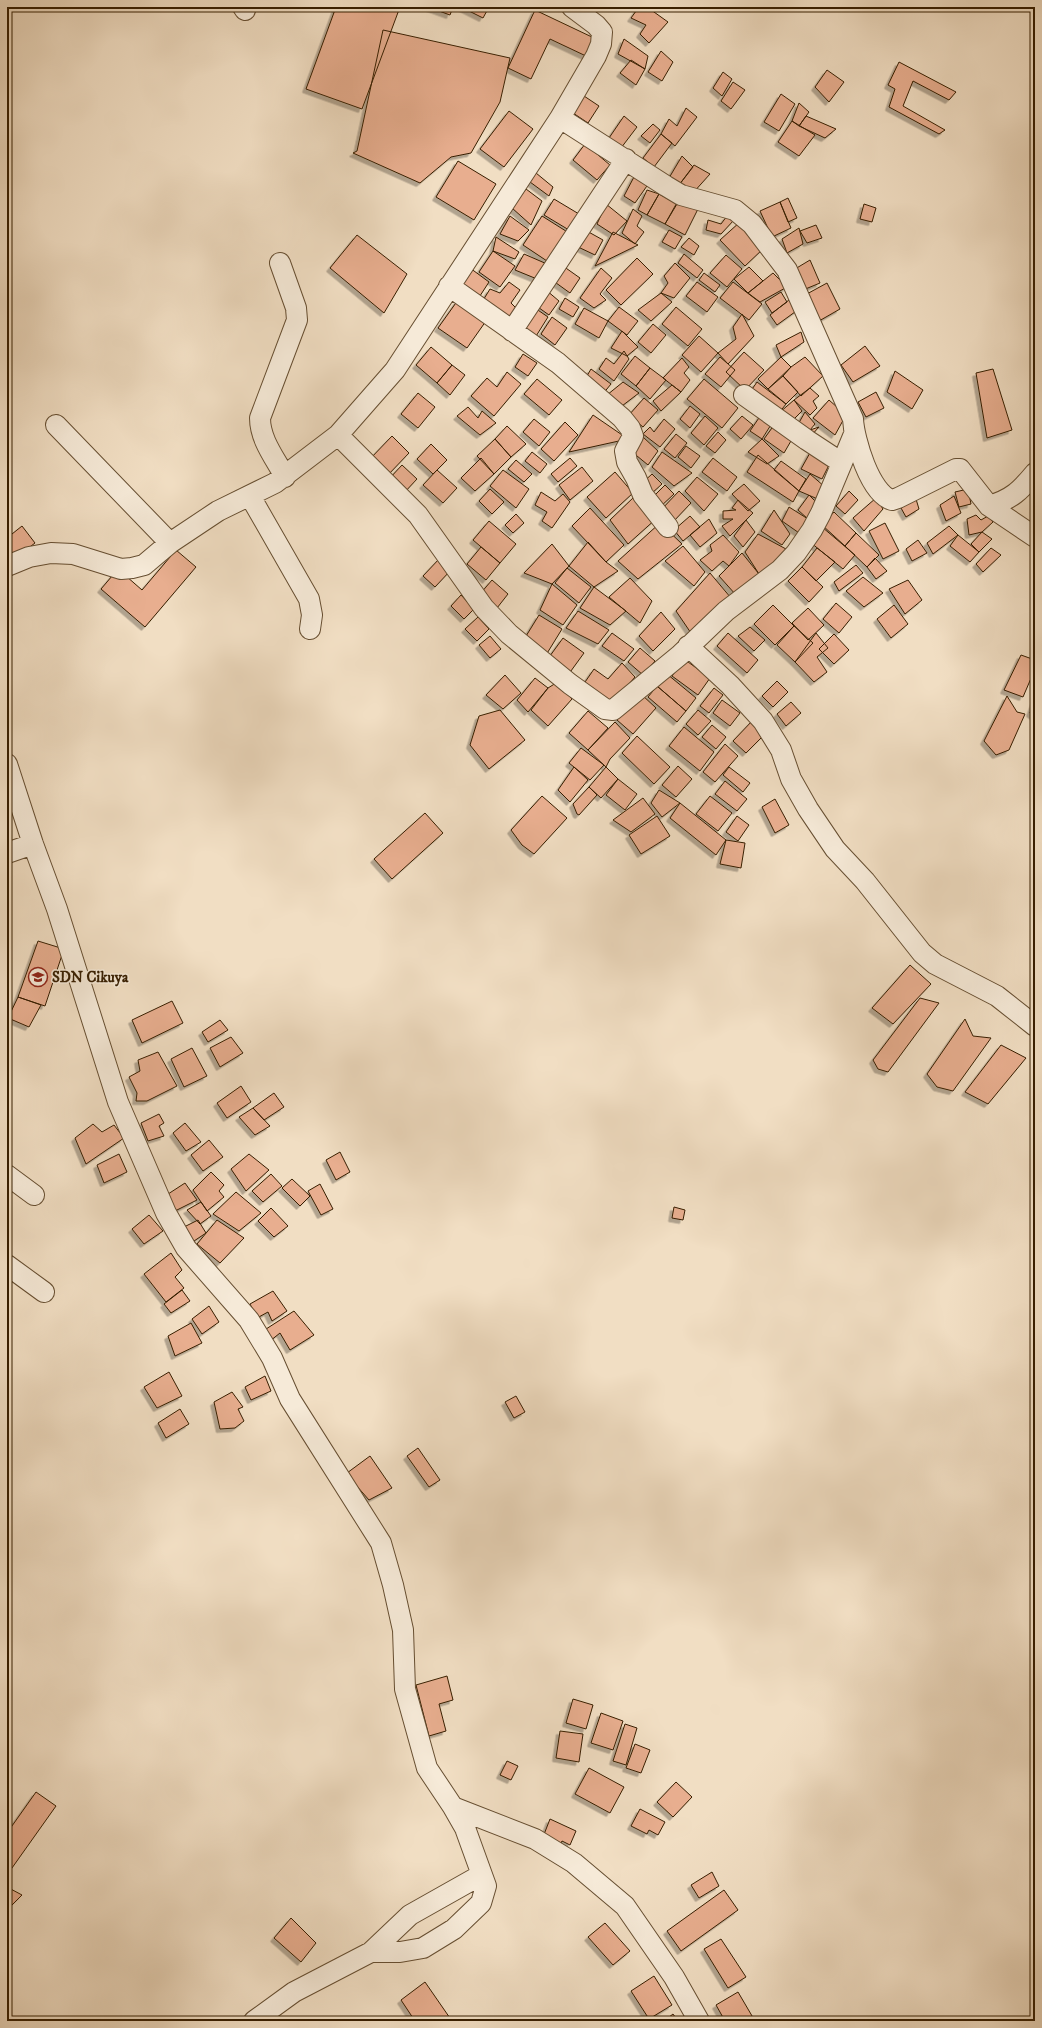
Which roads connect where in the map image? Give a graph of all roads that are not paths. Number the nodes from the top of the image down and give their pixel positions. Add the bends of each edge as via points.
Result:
1 (572, 7) edge
2 (560, 118) junction
3 (626, 159) junction
4 (280, 263) dead end
5 (449, 286) junction
6 (512, 331) junction
7 (744, 395) dead end
8 (56, 425) dead end
9 (854, 434) junction
10 (338, 435) junction
11 (842, 463) junction
12 (1035, 473) edge
13 (285, 477) junction
14 (250, 496) junction
15 (989, 506) junction
16 (668, 527) dead end
17 (1035, 537) edge
18 (170, 543) junction
19 (7, 566) edge
20 (310, 629) dead end
21 (688, 646) junction
22 (7, 764) edge
23 (33, 844) junction
24 (7, 853) edge
25 (1035, 1026) edge
26 (7, 1176) edge
27 (34, 1195) dead end
28 (7, 1265) edge
29 (44, 1292) dead end
30 (453, 1807) junction
31 (481, 1875) junction
32 (371, 1952) junction
33 (254, 2021) edge
34 (698, 2021) edge

1 - 2 street via 596,25 602,32 602,37 596,56
2 - 3 street
2 - 5 street
3 - 6 street
3 - 9 street via 681,195 735,210 752,224 787,270 853,419
4 - 13 street via 296,308 297,320 260,418 260,426 263,437
5 - 6 street
5 - 10 street via 395,370
6 - 16 street via 558,363 622,418 630,428 633,436 625,451 627,462 643,495
7 - 11 street
8 - 18 street
9 - 11 street
9 - 15 street via 860,454 879,490 887,499 898,498 958,469 964,472
10 - 13 street
10 - 21 street via 418,515 484,608 509,634 605,709 615,709
11 - 21 street via 812,530 796,553 780,570 726,611
12 - 15 street via 1020,491 1006,500
13 - 14 street
14 - 18 street via 218,511
14 - 20 street via 309,599 312,615
15 - 17 street
18 - 19 street via 144,565 132,568 120,569 62,553 42,553
21 - 25 street via 730,684 763,721 781,750 791,779 835,849 865,881 922,953 935,964 997,996
22 - 23 street
23 - 24 street
23 - 30 street via 57,909 118,1102 166,1212 186,1248 249,1320 272,1358 290,1399 381,1543 394,1585 403,1630 405,1689 415,1727 427,1768
26 - 27 street
28 - 29 street
30 - 31 street via 465,1828
30 - 34 street via 536,1839 574,1863 625,1906 674,1977
31 - 32 street via 410,1915
31 - 32 street via 486,1886 481,1903 454,1929 422,1948 400,1952
32 - 33 street via 294,1992

